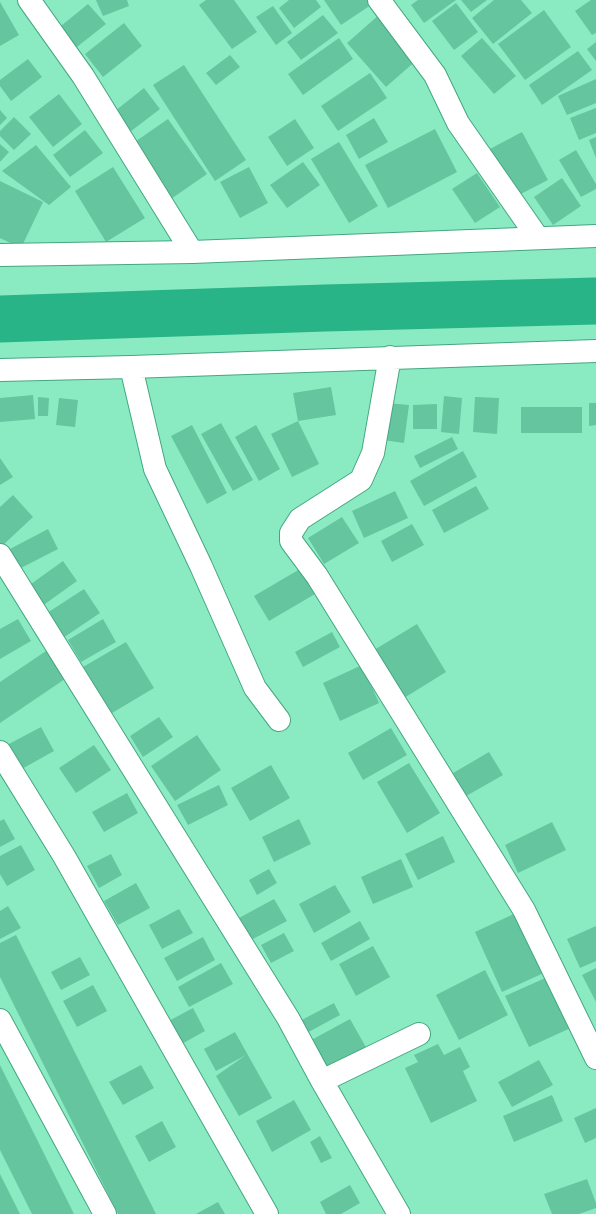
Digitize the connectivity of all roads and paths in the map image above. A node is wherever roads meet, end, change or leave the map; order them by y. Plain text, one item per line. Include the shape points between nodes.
1 (29, 0) edge
2 (379, 0) edge
3 (596, 236) edge
4 (538, 238) junction
5 (192, 252) junction
6 (0, 255) edge
7 (596, 351) edge
8 (390, 357) junction
9 (131, 367) junction
10 (0, 370) edge
11 (0, 555) edge
12 (279, 720) dead end
13 (0, 752) edge
14 (0, 1020) edge
15 (419, 1034) dead end
16 (596, 1058) edge
17 (322, 1081) junction
18 (105, 1214) edge
19 (267, 1214) edge
20 (399, 1214) edge

1 - 5 street via 83,76
2 - 4 street via 435,75 458,123
3 - 4 street
4 - 5 street
5 - 6 street
7 - 8 street
8 - 9 street
8 - 16 street via 372,453 361,480 300,519 291,533 291,541 317,576 524,910
9 - 10 street
9 - 12 street via 155,469 256,688
11 - 17 street via 288,1018
13 - 19 street via 64,856
14 - 18 street
15 - 17 street
17 - 20 street

